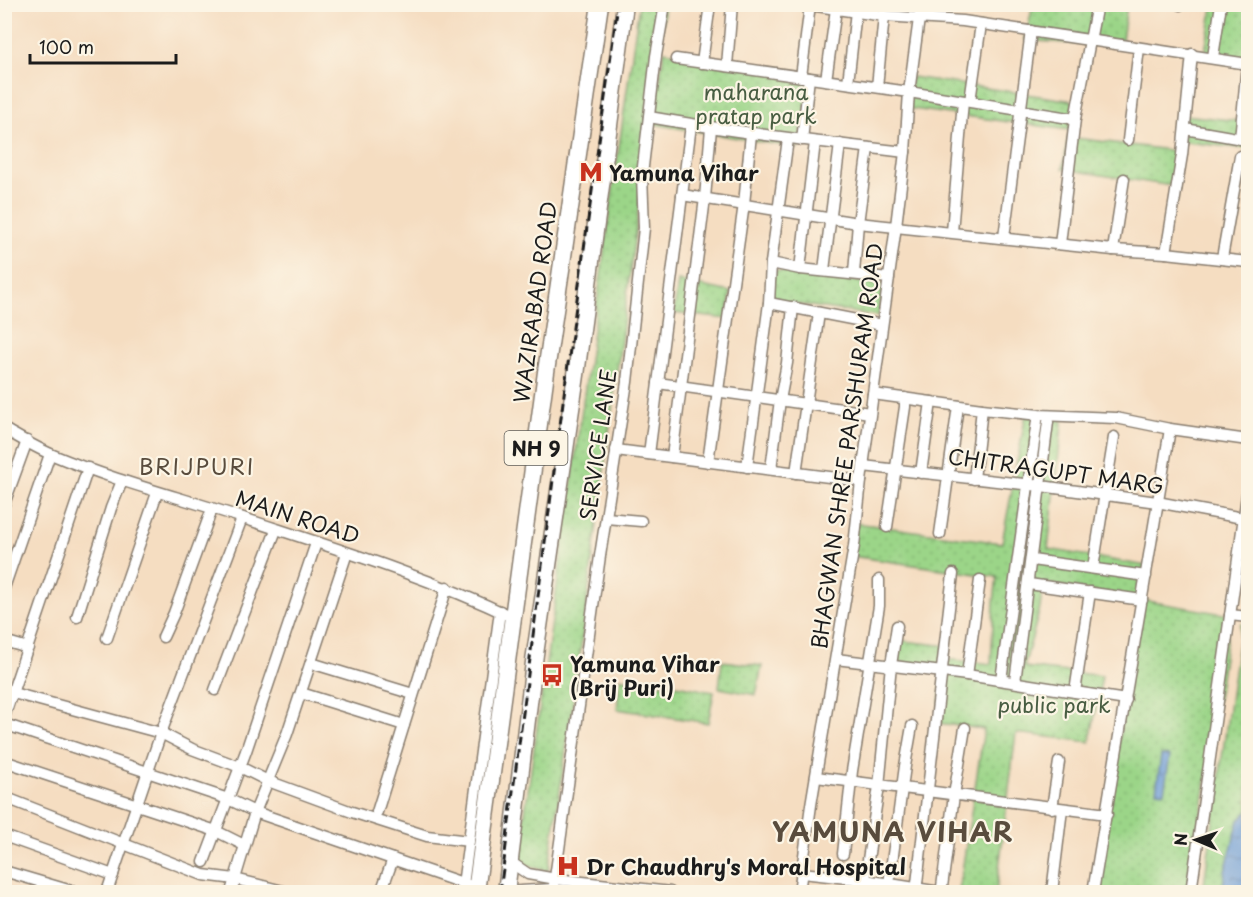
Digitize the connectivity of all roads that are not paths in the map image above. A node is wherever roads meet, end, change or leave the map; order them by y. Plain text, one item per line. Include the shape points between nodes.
1 (600, 4) edge
2 (625, 4) edge
3 (665, 4) edge
4 (710, 4) edge
5 (732, 4) edge
6 (921, 4) edge
7 (1097, 4) edge
8 (1221, 4) edge
9 (806, 5) edge
10 (836, 9) junction
11 (856, 11) junction
12 (884, 16) junction
13 (919, 18) junction
14 (981, 24) junction
15 (1031, 31) junction
16 (1090, 41) junction
17 (1138, 48) junction
18 (1192, 54) junction
19 (1213, 57) junction
20 (676, 59) dead end
21 (702, 63) junction
22 (1248, 64) edge
23 (727, 66) junction
24 (805, 77) junction
25 (826, 80) junction
26 (848, 83) junction
27 (878, 87) junction
28 (909, 92) junction
29 (967, 101) junction
30 (1021, 109) junction
31 (649, 117) junction
32 (1075, 119) junction
33 (691, 125) junction
34 (711, 128) junction
35 (1185, 129) junction
36 (751, 134) junction
37 (788, 139) junction
38 (1244, 139) edge
39 (802, 140) junction
40 (1128, 140) dead end
41 (815, 142) junction
42 (840, 144) junction
43 (868, 148) junction
44 (905, 152) junction
45 (1240, 156) dead end
46 (1124, 179) dead end
47 (682, 195) junction
48 (705, 198) junction
49 (744, 204) junction
50 (778, 209) junction
51 (806, 214) junction
52 (832, 218) junction
53 (858, 223) junction
54 (896, 226) junction
55 (952, 232) junction
56 (1004, 237) junction
57 (1060, 244) junction
58 (1113, 250) junction
59 (1166, 253) junction
60 (1222, 258) junction
61 (1248, 262) edge
62 (771, 263) junction
63 (800, 269) junction
64 (824, 270) junction
65 (854, 273) junction
66 (889, 278) junction
67 (769, 303) junction
68 (793, 308) junction
69 (819, 312) junction
70 (882, 325) junction
71 (658, 383) junction
72 (682, 385) junction
73 (719, 391) junction
74 (873, 394) junction
75 (755, 396) junction
76 (905, 398) junction
77 (780, 400) junction
78 (931, 402) junction
79 (807, 404) junction
80 (958, 406) junction
81 (982, 409) junction
82 (870, 412) junction
83 (4, 429) edge
84 (1170, 429) junction
85 (1114, 437) dead end
86 (1248, 440) edge
87 (27, 441) junction
88 (616, 450) junction
89 (50, 454) junction
90 (649, 454) junction
91 (672, 457) junction
92 (708, 462) junction
93 (863, 466) junction
94 (747, 467) junction
95 (88, 468) junction
96 (771, 470) junction
97 (896, 470) junction
98 (796, 473) junction
99 (921, 473) junction
100 (948, 474) junction
101 (974, 478) junction
102 (122, 481) junction
103 (861, 481) junction
104 (1028, 484) junction
105 (1041, 486) junction
106 (1248, 488) edge
107 (158, 493) junction
108 (1105, 495) junction
109 (1157, 502) junction
110 (4, 504) edge
111 (212, 509) junction
112 (242, 518) junction
113 (606, 518) junction
114 (1246, 518) edge
115 (641, 521) dead end
116 (887, 527) dead end
117 (276, 530) junction
118 (940, 534) dead end
119 (316, 543) junction
120 (347, 553) junction
121 (1032, 560) junction
122 (1093, 568) junction
123 (953, 574) dead end
124 (1146, 576) junction
125 (879, 580) dead end
126 (980, 580) dead end
127 (1029, 584) junction
128 (447, 587) junction
129 (4, 588) edge
130 (1090, 592) junction
131 (1142, 600) junction
132 (506, 614) junction
133 (1230, 615) junction
134 (77, 616) dead end
135 (1248, 617) edge
136 (897, 626) dead end
137 (164, 637) dead end
138 (107, 638) dead end
139 (4, 641) edge
140 (28, 648) junction
141 (836, 659) junction
142 (869, 662) junction
143 (311, 663) junction
144 (891, 664) junction
145 (942, 672) junction
146 (967, 675) junction
147 (1001, 680) junction
148 (1015, 682) junction
149 (215, 690) dead end
150 (1075, 692) junction
151 (13, 693) junction
152 (301, 693) junction
153 (413, 694) junction
154 (1125, 700) junction
155 (4, 717) edge
156 (4, 724) edge
157 (404, 725) junction
158 (912, 726) dead end
159 (965, 728) dead end
160 (161, 733) junction
161 (4, 761) edge
162 (1059, 762) dead end
163 (240, 767) junction
164 (149, 772) junction
165 (816, 777) junction
166 (268, 781) junction
167 (852, 782) junction
168 (879, 786) junction
169 (903, 788) junction
170 (928, 791) junction
171 (954, 795) junction
172 (4, 797) edge
173 (228, 799) junction
174 (137, 805) junction
175 (1057, 808) junction
176 (255, 812) junction
177 (377, 812) dead end
178 (1107, 814) junction
179 (216, 831) junction
180 (4, 836) edge
181 (469, 841) junction
182 (124, 843) junction
183 (244, 845) junction
184 (843, 854) dead end
185 (393, 859) junction
186 (509, 861) junction
187 (204, 862) dead end
188 (4, 871) edge
189 (802, 873) junction
190 (113, 875) junction
191 (235, 879) junction
192 (865, 880) junction
193 (890, 884) junction
194 (554, 887) edge
195 (469, 889) edge
196 (941, 890) edge
197 (916, 891) edge
198 (75, 892) edge
199 (107, 892) edge
200 (231, 892) edge
201 (287, 892) edge
202 (381, 892) edge
203 (506, 892) edge
204 (575, 892) edge
205 (670, 892) edge
206 (799, 892) edge
207 (1052, 892) edge
208 (1093, 892) edge
209 (1191, 892) edge

1 - 132 highway, WAZIRABAD ROAD / NH 9
2 - 186 highway, NH 9
3 - 31 street, SERVICE LANE
4 - 21 street
5 - 23 street
6 - 13 street, BHAGWAN SHREE PARSHURAM ROAD
7 - 16 street
8 - 19 street
9 - 10 street
9 - 24 street
10 - 11 street
10 - 25 street
11 - 12 street
11 - 26 street
12 - 13 street
12 - 27 street
13 - 14 street
13 - 28 street, BHAGWAN SHREE PARSHURAM ROAD
14 - 15 street
14 - 29 street
15 - 16 street
15 - 30 street
16 - 17 street
16 - 32 street
17 - 18 street
17 - 40 street
18 - 19 street
18 - 35 street
19 - 22 street
20 - 21 street
21 - 23 street
22 - 38 street
23 - 24 street
24 - 25 street
24 - 39 street
25 - 26 street
26 - 27 street
27 - 28 street
28 - 29 street
28 - 44 street, BHAGWAN SHREE PARSHURAM ROAD
29 - 30 street
29 - 55 street
30 - 32 street
30 - 56 street
31 - 33 street
31 - 88 street, SERVICE LANE via 642,175 644,228
32 - 57 street
33 - 34 street
33 - 47 street
34 - 36 street
34 - 48 street
35 - 38 street
35 - 59 street
36 - 37 street
36 - 49 street
37 - 39 street
37 - 50 street
39 - 41 street
41 - 42 street
41 - 51 street
42 - 43 street
42 - 52 street
43 - 44 street
43 - 53 street
44 - 54 street, BHAGWAN SHREE PARSHURAM ROAD
45 - 60 street
46 - 58 street
47 - 48 street
47 - 71 street
48 - 49 street
48 - 72 street
49 - 50 street
49 - 73 street
50 - 51 street
50 - 62 street
51 - 52 street
51 - 63 street
52 - 53 street
52 - 64 street
53 - 54 street
53 - 65 street
54 - 55 street
54 - 66 street, BHAGWAN SHREE PARSHURAM ROAD
55 - 56 street
56 - 57 street
57 - 58 street
58 - 59 street
59 - 60 street
60 - 61 street
62 - 63 street
62 - 67 street
63 - 64 street
64 - 65 street
65 - 66 street
66 - 70 street, BHAGWAN SHREE PARSHURAM ROAD
67 - 68 street
67 - 75 street
68 - 69 street
68 - 77 street
69 - 70 street
69 - 79 street
70 - 74 street, BHAGWAN SHREE PARSHURAM ROAD
71 - 72 street
71 - 90 street
72 - 73 street
72 - 91 street
73 - 75 street
73 - 92 street
74 - 76 street
74 - 82 street, BHAGWAN SHREE PARSHURAM ROAD
75 - 77 street
75 - 94 street
76 - 78 street
76 - 97 street
77 - 79 street
77 - 96 street
78 - 80 street
78 - 99 street
79 - 82 street
79 - 98 street
80 - 81 street
80 - 100 street
81 - 84 street via 1116,418
81 - 101 street
82 - 93 street, BHAGWAN SHREE PARSHURAM ROAD
83 - 87 street, MAIN ROAD
84 - 86 street
84 - 109 street
85 - 108 street
87 - 89 street, MAIN ROAD
87 - 110 street
88 - 90 street
88 - 113 street, SERVICE LANE
89 - 95 street, MAIN ROAD
89 - 129 street
90 - 91 street
91 - 92 street
92 - 94 street
93 - 97 street, CHITRAGUPT MARG
93 - 103 street, BHAGWAN SHREE PARSHURAM ROAD
94 - 96 street
95 - 102 street, MAIN ROAD
95 - 140 street
96 - 98 street
97 - 99 street, CHITRAGUPT MARG
97 - 116 street
98 - 103 street
99 - 100 street, CHITRAGUPT MARG
100 - 101 street, CHITRAGUPT MARG
100 - 118 street
101 - 104 street, CHITRAGUPT MARG
102 - 107 street, MAIN ROAD
102 - 134 street
103 - 141 street, BHAGWAN SHREE PARSHURAM ROAD
104 - 105 street, CHITRAGUPT MARG
104 - 105 street via 1042,421
104 - 147 street
105 - 108 street, CHITRAGUPT MARG
105 - 121 street
106 - 114 street
107 - 111 street, MAIN ROAD
107 - 138 street
108 - 109 street, CHITRAGUPT MARG
108 - 122 street
109 - 114 street, CHITRAGUPT MARG
109 - 124 street
111 - 112 street, MAIN ROAD
111 - 137 street
112 - 117 street, MAIN ROAD
112 - 160 street
113 - 115 street
113 - 194 street, SERVICE LANE
114 - 133 street
117 - 119 street, MAIN ROAD
117 - 149 street
119 - 120 street, MAIN ROAD
119 - 163 street
120 - 128 street, MAIN ROAD
120 - 143 street
121 - 122 street
121 - 127 street
122 - 124 street
123 - 145 street
124 - 131 street
125 - 142 street via 879,606
126 - 146 street
127 - 130 street
127 - 148 street
128 - 132 street, MAIN ROAD
128 - 153 street
130 - 131 street
130 - 150 street
131 - 154 street
132 - 181 street
132 - 195 highway, WAZIRABAD ROAD / NH 9
133 - 135 street
133 - 209 street
136 - 144 street
139 - 140 street
140 - 151 street
141 - 142 street
141 - 165 street, BHAGWAN SHREE PARSHURAM ROAD
142 - 144 street
142 - 167 street
143 - 152 street
143 - 153 street
144 - 145 street
144 - 168 street
145 - 146 street
145 - 170 street
146 - 147 street
147 - 148 street
148 - 150 street
150 - 154 street
151 - 155 street
151 - 160 street
152 - 157 street
152 - 166 street
153 - 157 street
154 - 178 street
156 - 164 street
157 - 177 street
158 - 169 street
159 - 171 street
160 - 163 street
160 - 164 street
161 - 174 street
162 - 175 street
163 - 166 street
163 - 173 street
164 - 173 street
164 - 174 street
165 - 167 street
165 - 189 street, BHAGWAN SHREE PARSHURAM ROAD
166 - 176 street
166 - 181 street via 427,836
167 - 168 street
167 - 184 street
168 - 169 street
168 - 192 street
169 - 170 street
169 - 193 street
170 - 171 street
170 - 197 street
171 - 175 street
171 - 196 street
172 - 182 street
173 - 176 street
173 - 179 street
174 - 179 street
174 - 182 street
175 - 178 street
175 - 207 street
176 - 183 street
176 - 185 street
178 - 208 street
179 - 183 street
179 - 187 street
180 - 190 street
181 - 195 street
182 - 190 street
182 - 191 street via 203,875
183 - 191 street
185 - 195 street
185 - 202 street
186 - 194 street
186 - 203 highway, NH 9
188 - 198 street
189 - 192 street
189 - 206 street, BHAGWAN SHREE PARSHURAM ROAD
190 - 199 street
191 - 200 street
191 - 201 street
192 - 193 street
193 - 197 street
194 - 203 street
194 - 204 street
194 - 205 street
196 - 197 street

